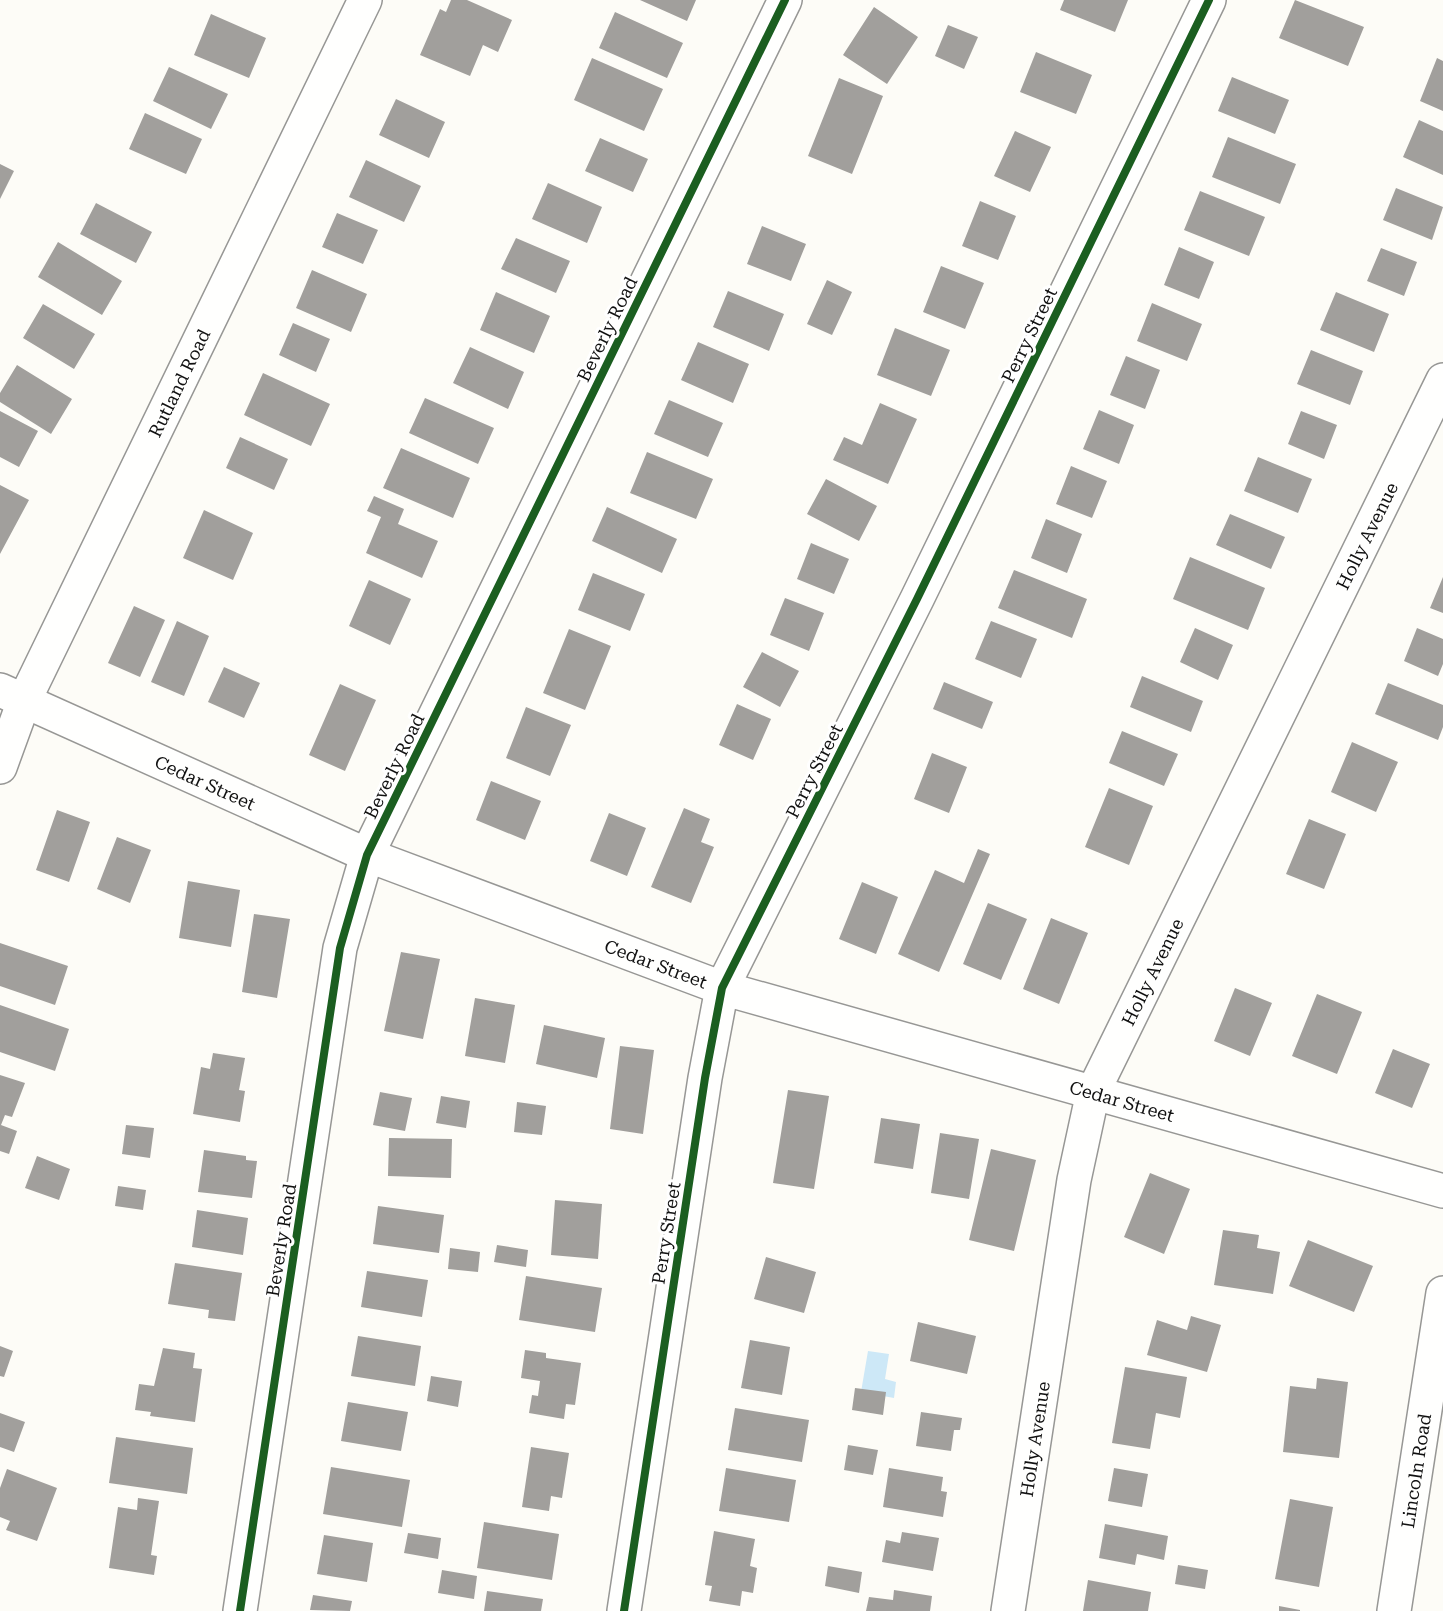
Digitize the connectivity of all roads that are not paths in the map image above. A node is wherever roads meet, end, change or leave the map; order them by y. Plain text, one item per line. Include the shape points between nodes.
1 (365, 0) edge
2 (785, 0) edge
3 (1209, 0) edge
4 (1443, 380) edge
5 (12, 696) edge
6 (0, 767) edge
7 (367, 855) junction
8 (722, 987) junction
9 (1093, 1092) junction
10 (1443, 1191) edge
11 (1443, 1293) edge
12 (240, 1611) edge
13 (624, 1611) edge
14 (1008, 1611) edge
15 (1394, 1611) edge

1 - 5 street, Rutland Road
2 - 7 street, Beverly Road
3 - 8 street, Perry Street via 917,599
4 - 9 street, Holly Avenue
5 - 6 street, Rutland Road
5 - 7 street, Cedar Street
7 - 8 street, Cedar Street
7 - 12 street, Beverly Road via 340,948
8 - 9 street, Cedar Street
8 - 13 street, Perry Street
9 - 10 street, Cedar Street
9 - 14 street, Holly Avenue via 1074,1180
11 - 15 street, Lincoln Road

